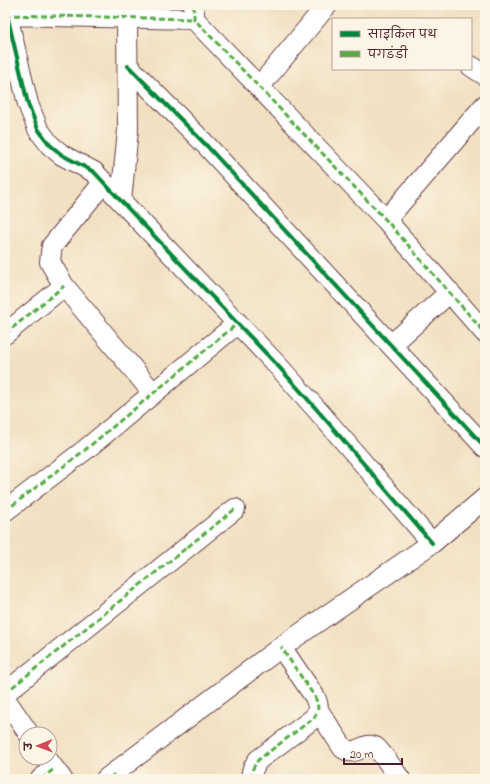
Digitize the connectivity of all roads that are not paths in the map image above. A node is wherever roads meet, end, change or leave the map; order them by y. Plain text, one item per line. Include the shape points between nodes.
1 (327, 5) edge
2 (60, 10) edge
3 (194, 12) edge
4 (6, 15) edge
5 (127, 17) junction
6 (128, 66) junction
7 (472, 67) edge
8 (485, 75) edge
9 (259, 88) junction
10 (485, 105) edge
11 (103, 183) junction
12 (121, 201) junction
13 (386, 220) junction
14 (64, 286) junction
15 (450, 292) junction
16 (238, 323) junction
17 (485, 333) edge
18 (5, 334) edge
19 (391, 345) junction
20 (153, 393) junction
21 (485, 447) edge
22 (485, 498) edge
23 (235, 509) dead end
24 (5, 511) edge
25 (432, 543) junction
26 (281, 647) junction
27 (5, 693) edge
28 (5, 699) edge
29 (318, 710) junction
30 (24, 726) edge
31 (111, 777) edge
32 (252, 779) edge
33 (400, 779) edge

1 - 9 street
2 - 4 street
2 - 5 street
3 - 5 street
3 - 9 street
4 - 11 street via 28,104 38,129 50,145 62,155 94,172
5 - 6 street
6 - 12 street via 128,130
6 - 19 street via 207,146
7 - 8 street
9 - 13 street
10 - 13 street
11 - 12 street
11 - 14 street via 52,246 50,262
12 - 16 street
13 - 15 street
14 - 18 street
14 - 20 street
15 - 17 street
15 - 19 street
16 - 20 street
16 - 25 street
19 - 21 street
20 - 24 street via 85,450
22 - 25 street
23 - 27 street
25 - 26 street
26 - 29 street via 316,697
26 - 31 street
28 - 30 street
29 - 32 street via 314,718 258,760 251,775
29 - 33 street via 343,748 354,751 366,746 374,747

